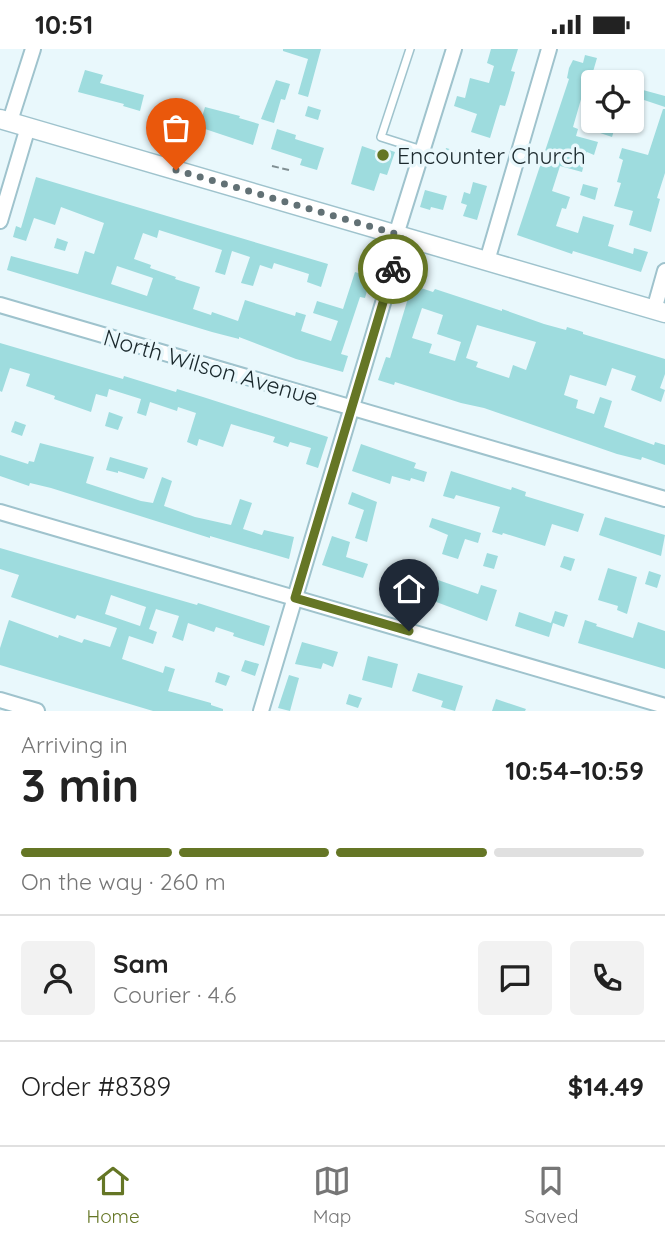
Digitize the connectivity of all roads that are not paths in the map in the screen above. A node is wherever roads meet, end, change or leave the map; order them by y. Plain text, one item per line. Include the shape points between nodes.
1 (33, 49) edge
2 (410, 49) edge
3 (454, 49) edge
4 (549, 49) edge
5 (5, 120) edge
6 (28, 127) junction
7 (423, 151) junction
8 (0, 221) edge
9 (400, 235) junction
10 (487, 261) junction
11 (665, 271) edge
12 (0, 305) edge
13 (659, 311) edge
14 (351, 408) junction
15 (665, 499) edge
16 (0, 512) edge
17 (295, 598) junction
18 (0, 700) edge
19 (665, 706) edge
20 (37, 711) edge
21 (261, 711) edge

1 - 5 street
2 - 7 lane via 381,137
3 - 7 street
4 - 10 street
5 - 6 street
6 - 8 street
6 - 9 street
7 - 9 street
9 - 10 street
9 - 14 street
10 - 13 street
11 - 13 street
12 - 14 street, North Wilson Avenue
14 - 15 street, North Wilson Avenue
14 - 17 street
16 - 17 street
17 - 19 street
17 - 21 street
18 - 20 street

